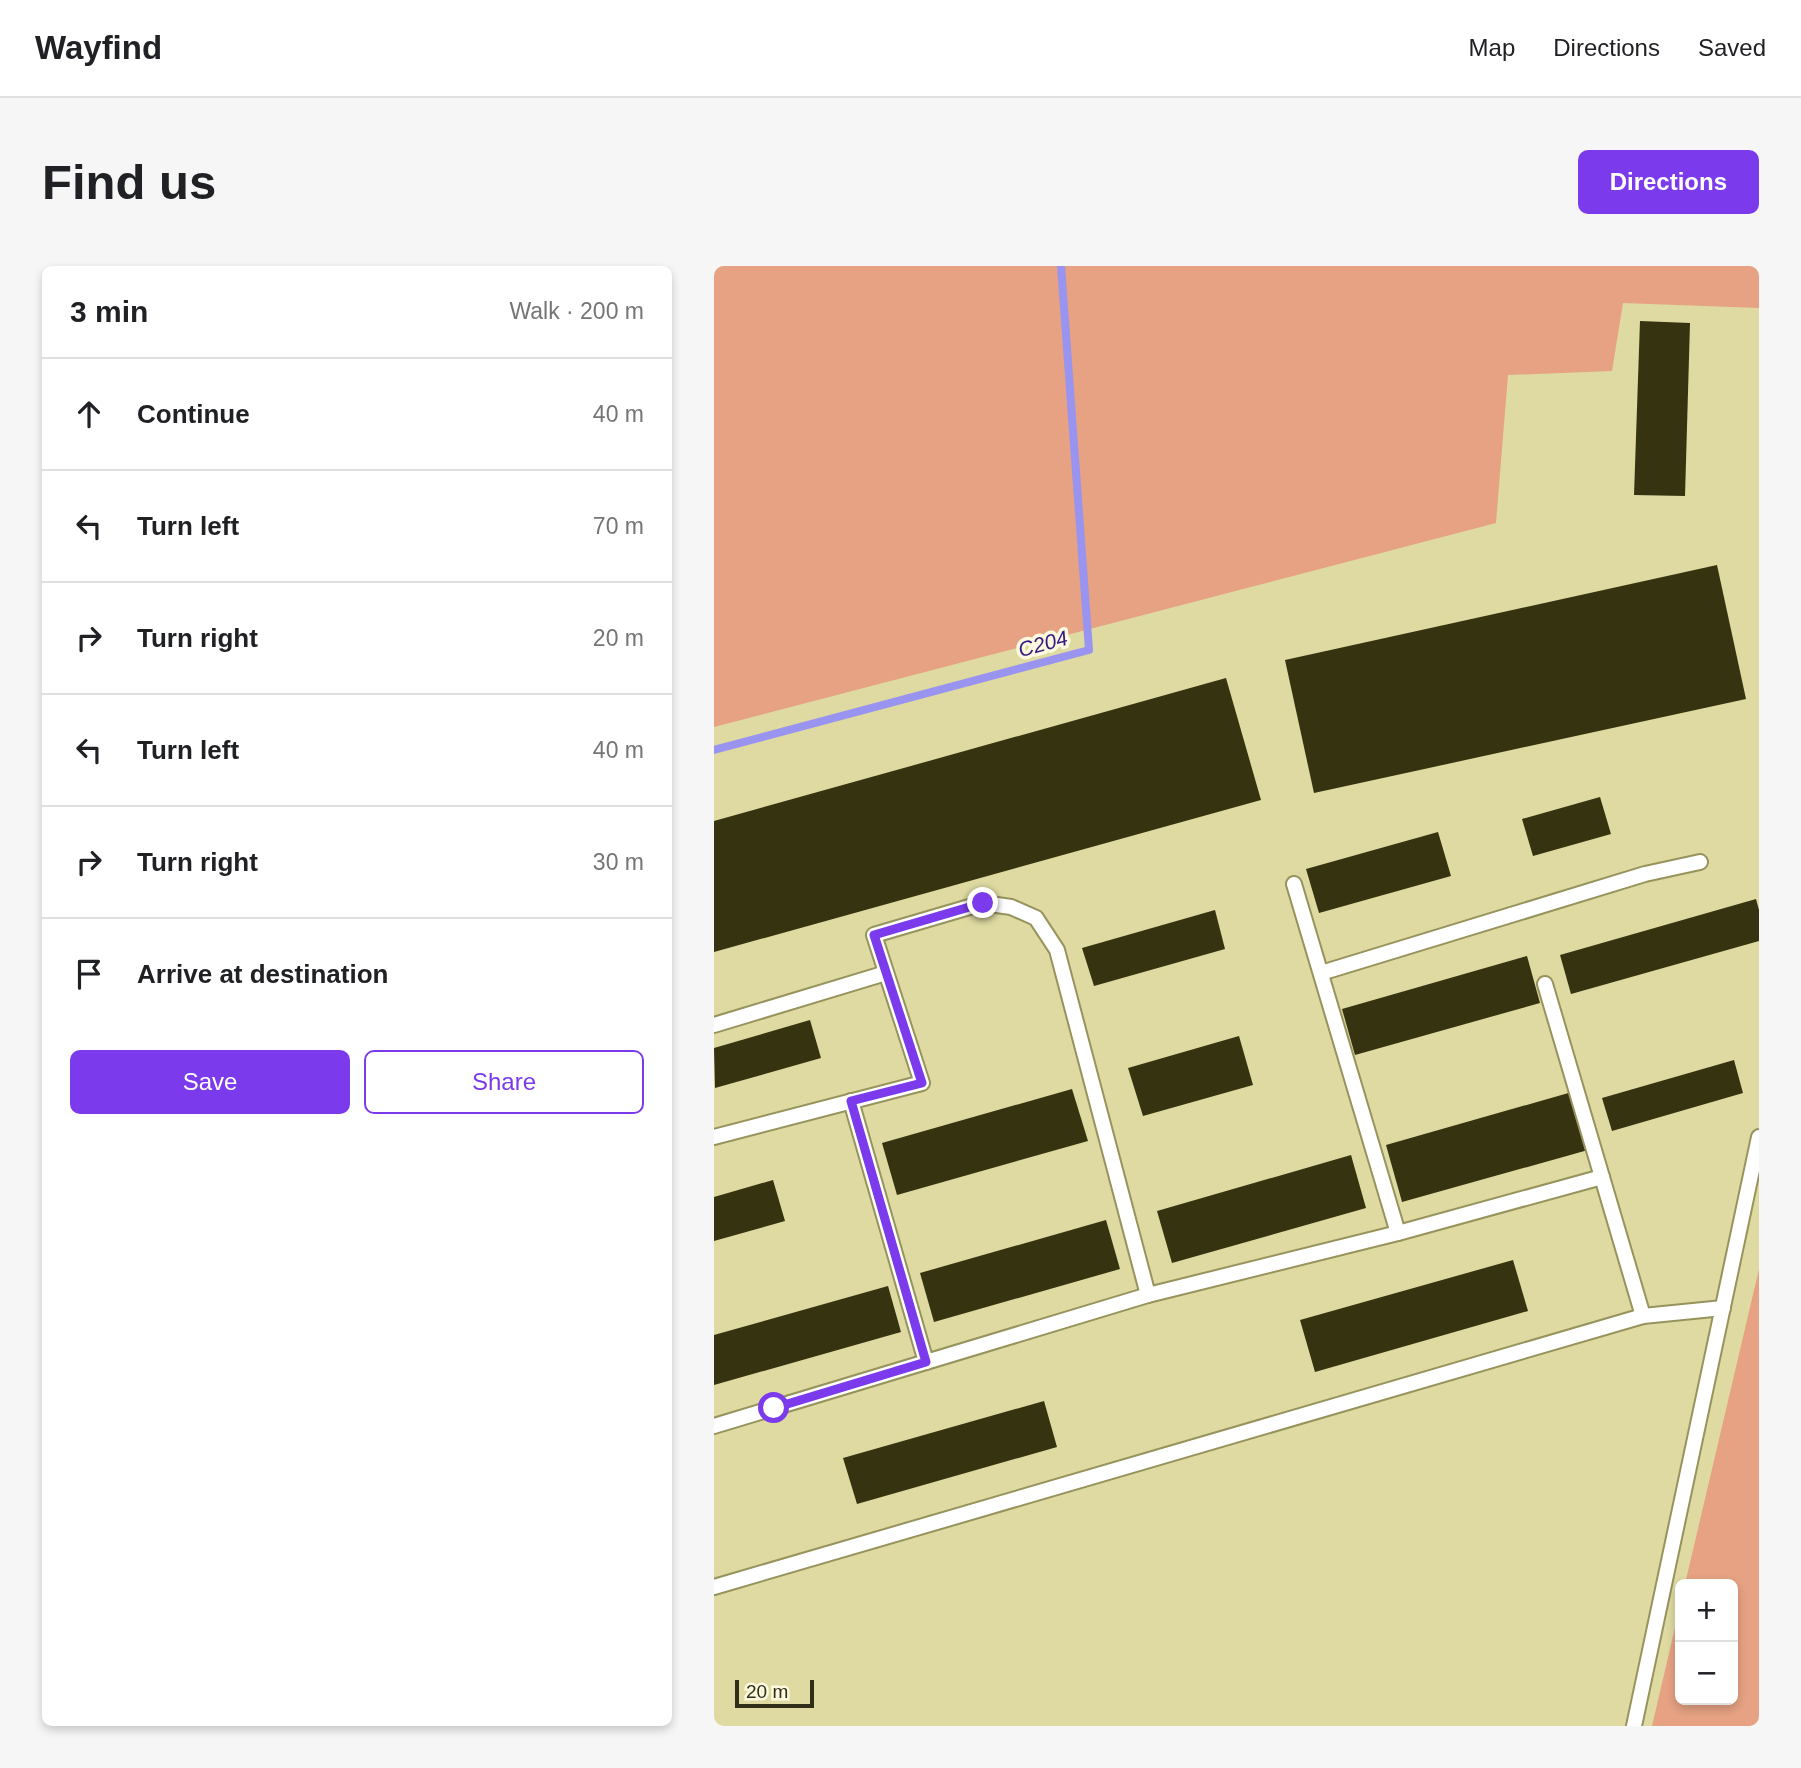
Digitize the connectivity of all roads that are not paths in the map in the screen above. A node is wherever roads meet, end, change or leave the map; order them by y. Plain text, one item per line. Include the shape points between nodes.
1 (1700, 862) dead end
2 (1294, 884) dead end
3 (886, 973) junction
4 (1321, 973) junction
5 (1545, 984) dead end
6 (714, 1026) edge
7 (851, 1101) junction
8 (714, 1137) edge
9 (1759, 1137) edge
10 (1602, 1177) junction
11 (1398, 1233) junction
12 (1148, 1295) junction
13 (1723, 1308) junction
14 (1643, 1316) junction
15 (926, 1362) junction
16 (714, 1426) edge
17 (714, 1587) edge
18 (1634, 1726) edge

1 - 4 lane via 1645,874
2 - 4 lane
3 - 6 lane
3 - 7 lane via 922,1083
3 - 12 lane via 874,935 983,903 1011,907 1036,918 1057,950
4 - 11 lane
5 - 10 lane
7 - 8 lane
7 - 15 lane
9 - 13 lane
10 - 11 lane
10 - 14 lane
11 - 12 lane
12 - 15 lane
13 - 14 lane
13 - 18 lane
14 - 17 lane
15 - 16 lane

